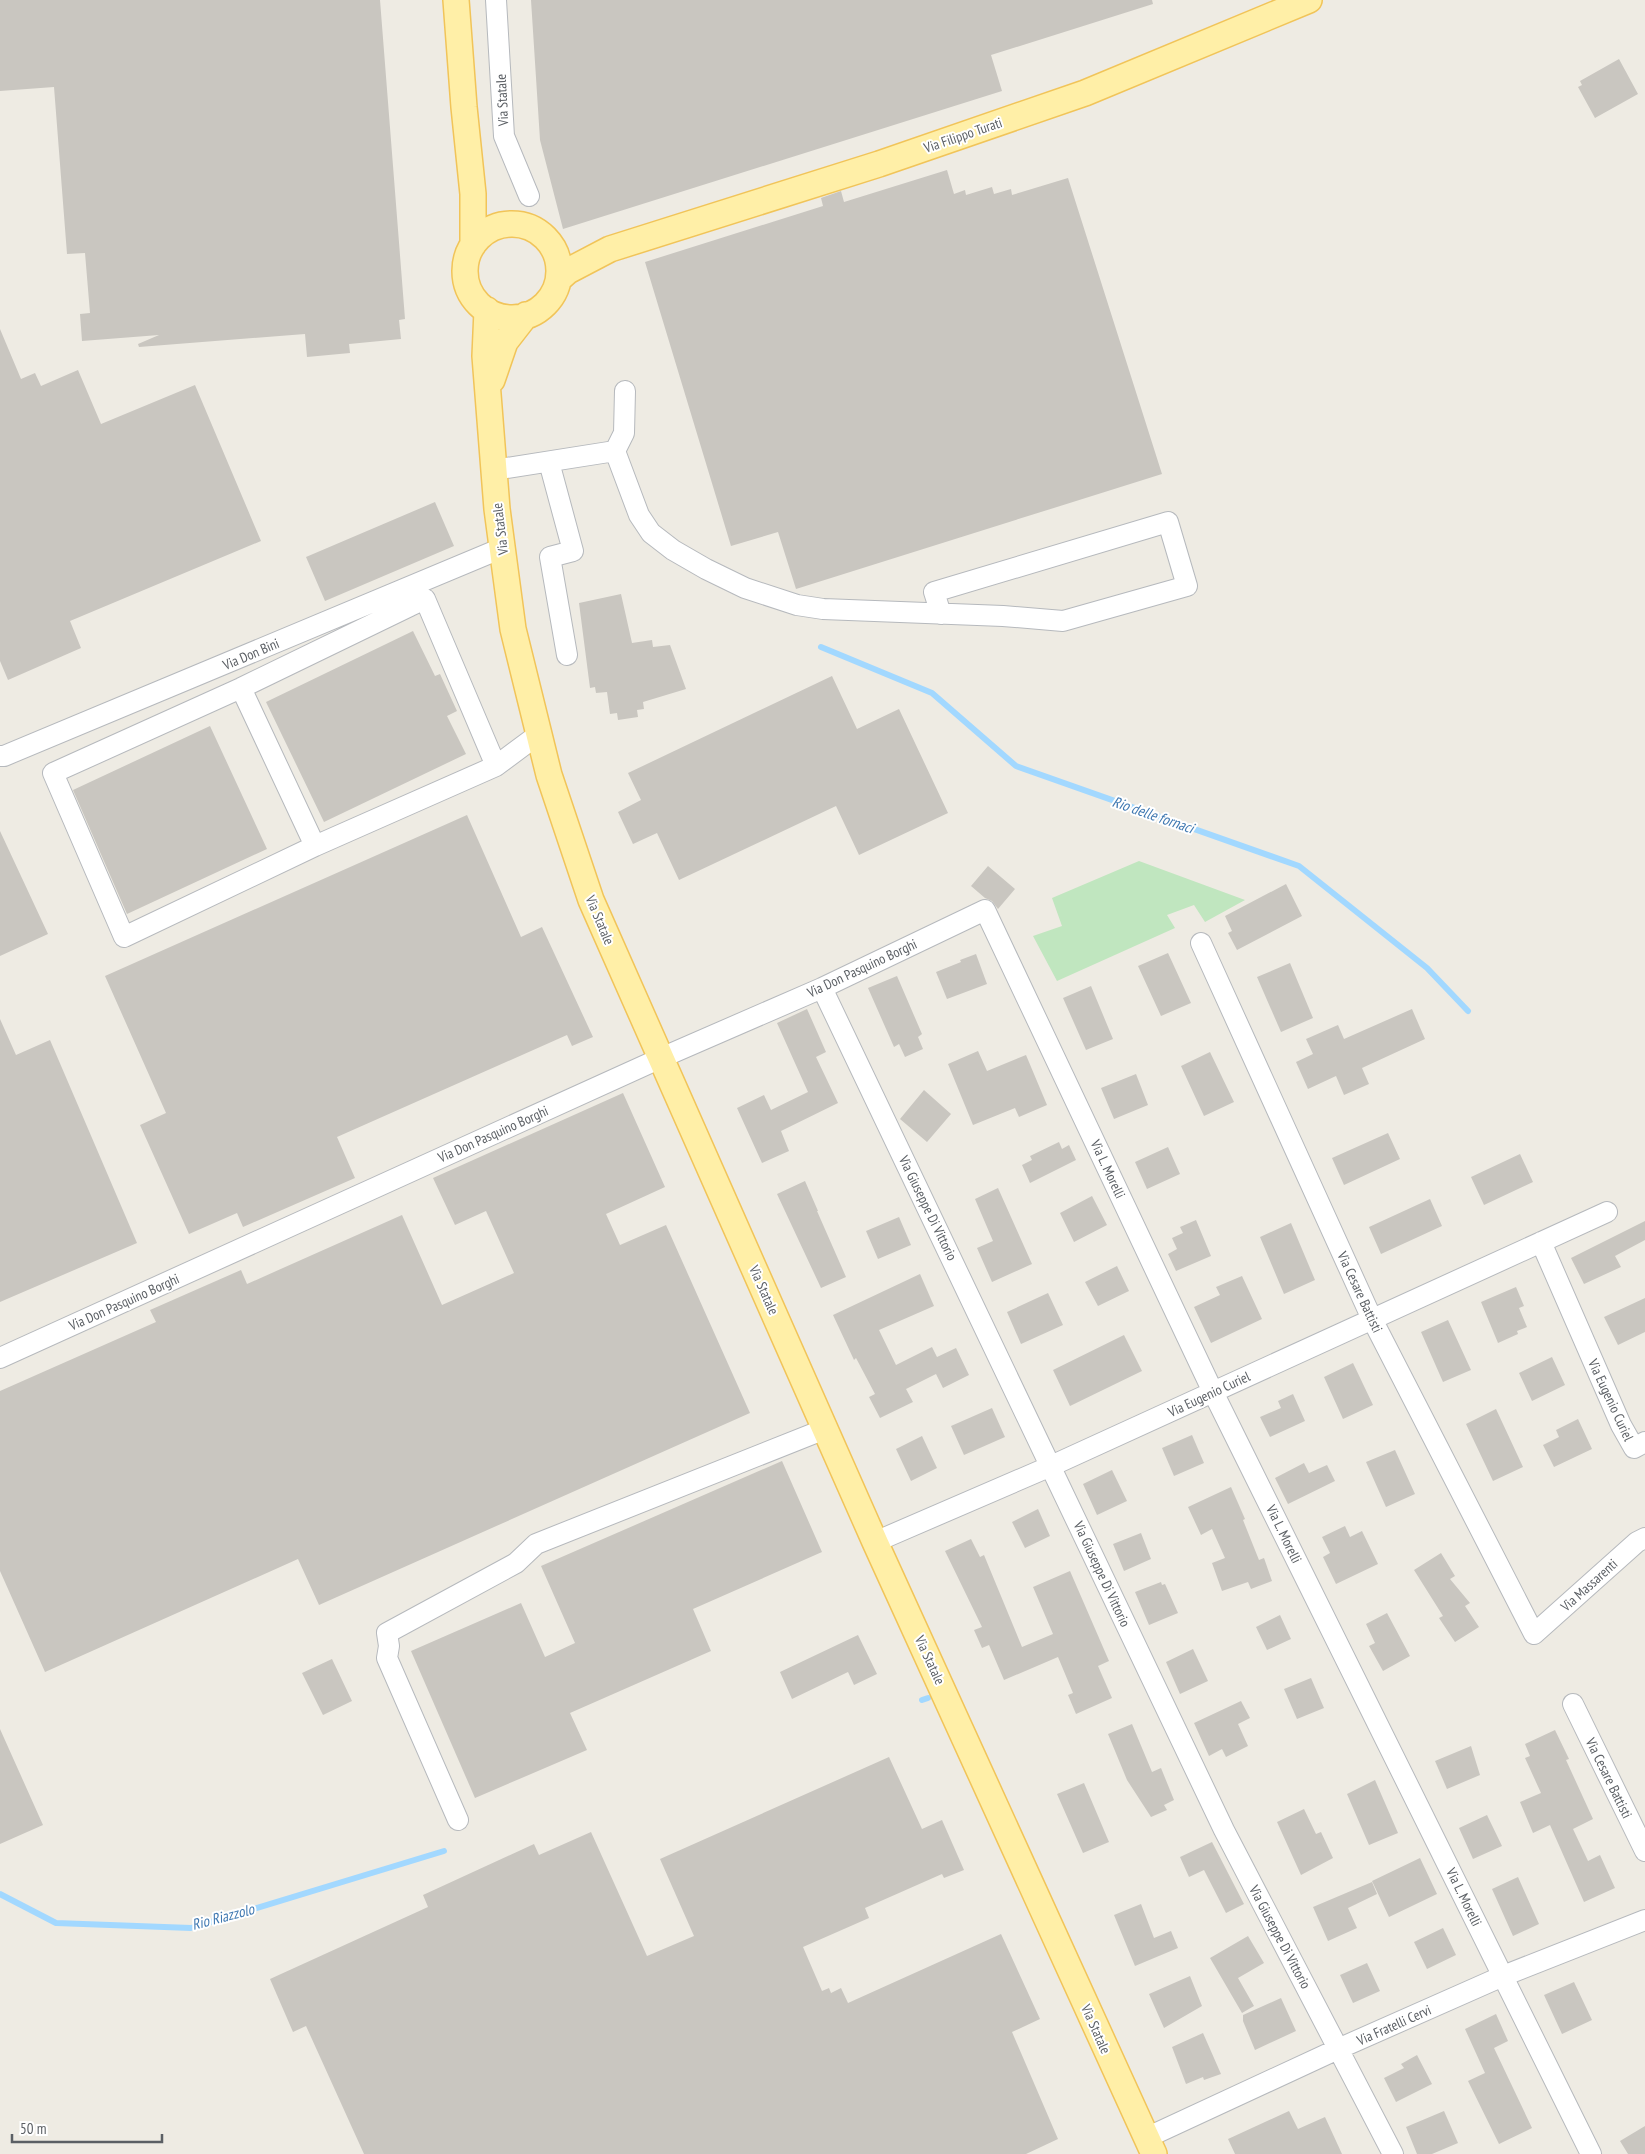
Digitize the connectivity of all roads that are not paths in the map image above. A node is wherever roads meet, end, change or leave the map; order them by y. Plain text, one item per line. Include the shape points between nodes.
1 (456, 0) edge
2 (496, 0) edge
3 (1309, 0) edge
4 (473, 194) junction
5 (529, 196) dead end
6 (507, 224) junction
7 (473, 245) junction
8 (552, 246) junction
9 (610, 249) junction
10 (559, 279) junction
11 (487, 310) junction
12 (526, 315) junction
13 (488, 392) junction
14 (625, 392) dead end
15 (615, 451) junction
16 (550, 462) junction
17 (494, 470) junction
18 (502, 548) junction
19 (407, 598) junction
20 (940, 614) junction
21 (568, 655) dead end
22 (240, 688) junction
23 (539, 734) junction
24 (0, 756) edge
25 (496, 766) junction
26 (315, 846) junction
27 (985, 910) joint
28 (1201, 943) dead end
29 (822, 988) junction
30 (661, 1058) junction
31 (1607, 1212) dead end
32 (1541, 1242) junction
33 (1372, 1319) junction
34 (0, 1358) edge
35 (1213, 1392) junction
36 (825, 1429) junction
37 (1639, 1445) edge
38 (1051, 1466) junction
39 (1645, 1538) edge
40 (876, 1542) junction
41 (1534, 1634) joint
42 (1573, 1704) dead end
43 (458, 1820) dead end
44 (1645, 1851) edge
45 (1645, 1920) edge
46 (1503, 1976) junction
47 (1338, 2049) junction
48 (1150, 2146) edge
49 (1392, 2154) edge
50 (1591, 2154) edge

1 - 4 main road
2 - 5 street, Via Statale via 504,136
3 - 9 main road, Via Filippo Turati via 1085,93 879,164
4 - 6 main road
4 - 7 main road
6 - 7 main road via 482,234
6 - 8 main road via 533,228
7 - 11 main road via 466,266 468,287
8 - 9 main road, Via Filippo Turati
8 - 10 main road via 558,262
9 - 10 main road, Via Filippo Turati
10 - 12 main road, Via Statale via 548,302
11 - 12 main road, Via Statale via 499,316
11 - 13 main road, Via Statale
12 - 13 main road, Via Statale via 505,342
13 - 17 main road, Via Statale
14 - 15 street via 624,433
15 - 16 street
15 - 20 street via 639,515 651,532 673,550 706,569 745,588 797,605
16 - 17 street
16 - 21 street via 573,550 550,557
17 - 18 main road, Via Statale
18 - 19 street, Via Don Bini
18 - 23 main road, Via Statale via 513,629
19 - 22 street
19 - 24 street, Via Don Bini
19 - 25 street via 425,599
20 - 20 street via 1063,621 1187,586 1168,522 934,592
22 - 26 street
22 - 26 street via 53,773 124,937
23 - 25 street
23 - 30 main road, Via Statale via 549,775 591,900
25 - 26 street
27 - 29 street, Via Don Pasquino Borghi
27 - 35 street, Via L. Morelli
28 - 33 street, Via Cesare Battisti
29 - 30 street, Via Don Pasquino Borghi
29 - 38 street, Via Giuseppe Di Vittorio
30 - 34 street, Via Don Pasquino Borghi
30 - 36 main road, Via Statale
31 - 32 street, Via Eugenio Curiel
32 - 33 street, Via Eugenio Curiel
32 - 37 street, Via Eugenio Curiel via 1621,1424
33 - 35 street, Via Eugenio Curiel
33 - 41 street, Via Cesare Battisti
35 - 38 street, Via Eugenio Curiel
35 - 46 street, Via L. Morelli
36 - 40 main road, Via Statale
36 - 43 street via 536,1544 516,1563 386,1632 387,1658
38 - 40 street, Via Eugenio Curiel
38 - 47 street, Via Giuseppe Di Vittorio via 1224,1830
39 - 41 street, Via Massarenti
40 - 48 main road, Via Statale
42 - 44 street, Via Cesare Battisti
45 - 46 street, Via Fratelli Cervi
46 - 47 street, Via Fratelli Cervi
46 - 50 street, Via L. Morelli
47 - 48 street, Via Fratelli Cervi
47 - 49 street, Via Giuseppe Di Vittorio

